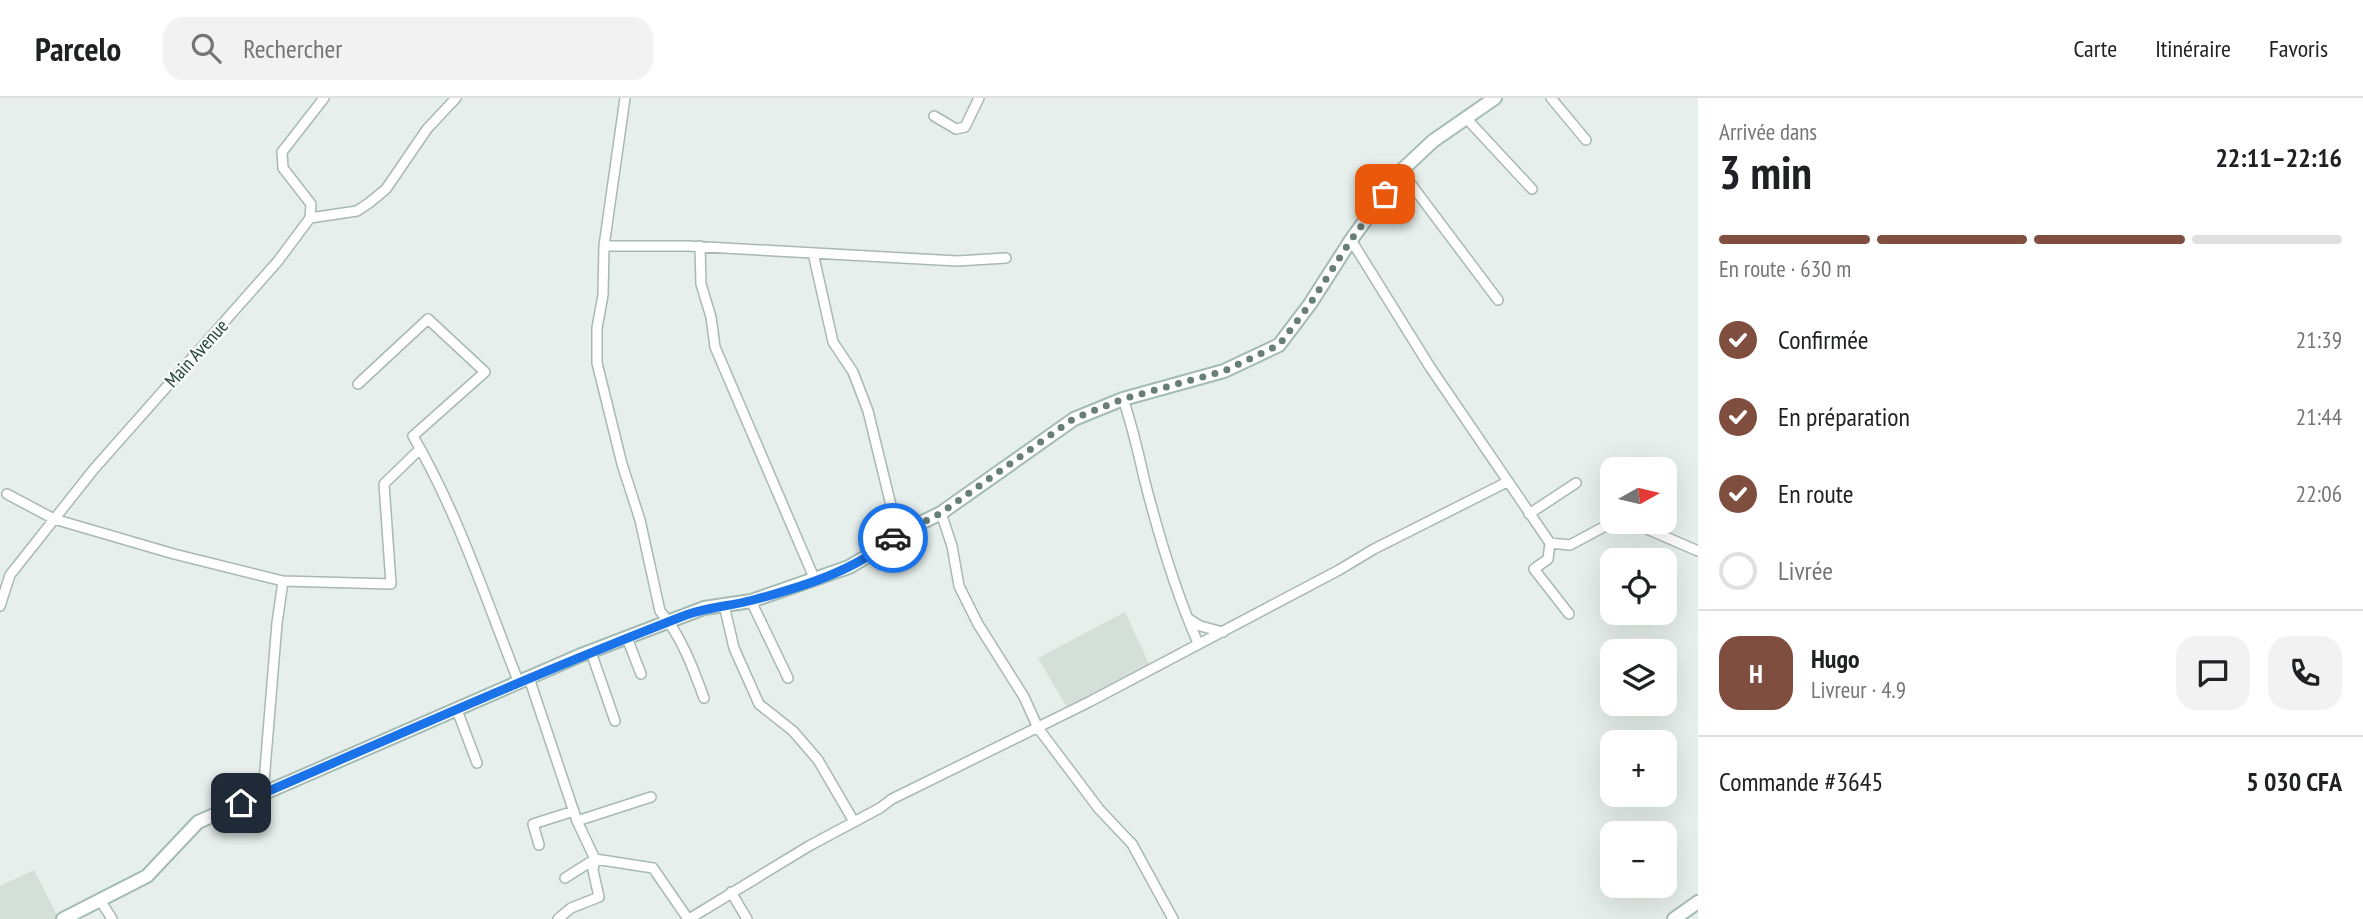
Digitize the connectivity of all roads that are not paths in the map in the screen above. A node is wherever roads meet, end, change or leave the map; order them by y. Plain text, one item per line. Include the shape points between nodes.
1 (324, 98) edge
2 (456, 98) edge
3 (625, 98) edge
4 (979, 98) edge
5 (1495, 98) edge
6 (1551, 98) edge
7 (934, 116) dead end
8 (1466, 118) junction
9 (1586, 140) dead end
10 (1401, 171) junction
11 (1532, 189) dead end
12 (310, 218) junction
13 (1351, 240) junction
14 (604, 246) junction
15 (700, 246) junction
16 (813, 253) junction
17 (1006, 258) dead end
18 (1498, 300) dead end
19 (358, 384) dead end
20 (1123, 399) junction
21 (420, 449) junction
22 (1507, 482) junction
23 (1576, 483) dead end
24 (7, 494) dead end
25 (941, 513) junction
26 (1529, 514) junction
27 (54, 519) junction
28 (1600, 529) edge
29 (898, 534) junction
30 (1659, 534) edge
31 (1549, 543) junction
32 (1698, 551) edge
33 (815, 580) junction
34 (283, 581) junction
35 (751, 601) junction
36 (724, 605) junction
37 (0, 606) edge
38 (1569, 614) dead end
39 (1187, 618) junction
40 (669, 622) junction
41 (1223, 632) junction
42 (627, 638) junction
43 (1198, 643) junction
44 (592, 652) junction
45 (641, 674) dead end
46 (788, 678) dead end
47 (524, 681) junction
48 (704, 698) dead end
49 (457, 710) junction
50 (615, 721) dead end
51 (1038, 728) junction
52 (477, 764) dead end
53 (263, 794) junction
54 (651, 797) dead end
55 (574, 811) junction
56 (853, 820) junction
57 (577, 821) junction
58 (539, 845) dead end
59 (595, 859) junction
60 (565, 878) dead end
61 (731, 892) junction
62 (100, 900) junction
63 (1698, 902) edge
64 (63, 919) edge
65 (112, 919) edge
66 (558, 919) edge
67 (689, 919) edge
68 (747, 919) edge
69 (1173, 919) edge
70 (1674, 919) edge

1 - 12 street via 282,152 283,168 311,204
2 - 12 street via 427,129 386,189 369,204 357,211
3 - 14 street
4 - 7 street via 965,127 956,129
5 - 8 street
6 - 9 street
8 - 10 street
8 - 11 street
10 - 13 street
10 - 18 street
12 - 27 street, Main Avenue
13 - 20 street via 1279,345 1224,371
13 - 22 street
14 - 15 street
14 - 40 street via 597,363 660,611
15 - 16 street
15 - 33 street via 701,284 715,347
16 - 17 street via 957,261
16 - 29 street via 833,342 853,372 867,411
19 - 21 street via 428,319 485,372 412,436
20 - 25 street via 1073,419
20 - 39 street
21 - 34 street via 384,484 391,584
21 - 47 street
22 - 26 street
22 - 41 street
23 - 26 street
24 - 27 street
25 - 29 street
25 - 51 street via 959,586
26 - 31 street
27 - 34 street
27 - 37 street, Main Avenue via 10,575
28 - 31 street via 1570,545
29 - 33 street via 849,567
30 - 32 street
31 - 38 street via 1548,559 1534,569
33 - 35 street
34 - 53 street
35 - 36 street
35 - 46 street
36 - 40 street
36 - 56 street via 734,648 759,704 793,731 818,760
39 - 41 street
39 - 43 street
40 - 42 street
40 - 48 street
41 - 43 street
42 - 44 street
42 - 45 street
43 - 51 street
44 - 47 street
44 - 50 street
47 - 49 street
47 - 55 street
49 - 52 street
49 - 53 street
51 - 56 street
51 - 69 street via 1132,844
53 - 62 street via 198,822 147,876
54 - 57 street
55 - 57 street
55 - 58 street via 533,824
56 - 61 street
57 - 59 street
59 - 60 street
59 - 66 street via 599,897 571,908
59 - 67 street via 653,868
61 - 67 street
61 - 68 street
62 - 64 street
62 - 65 street
63 - 70 street

